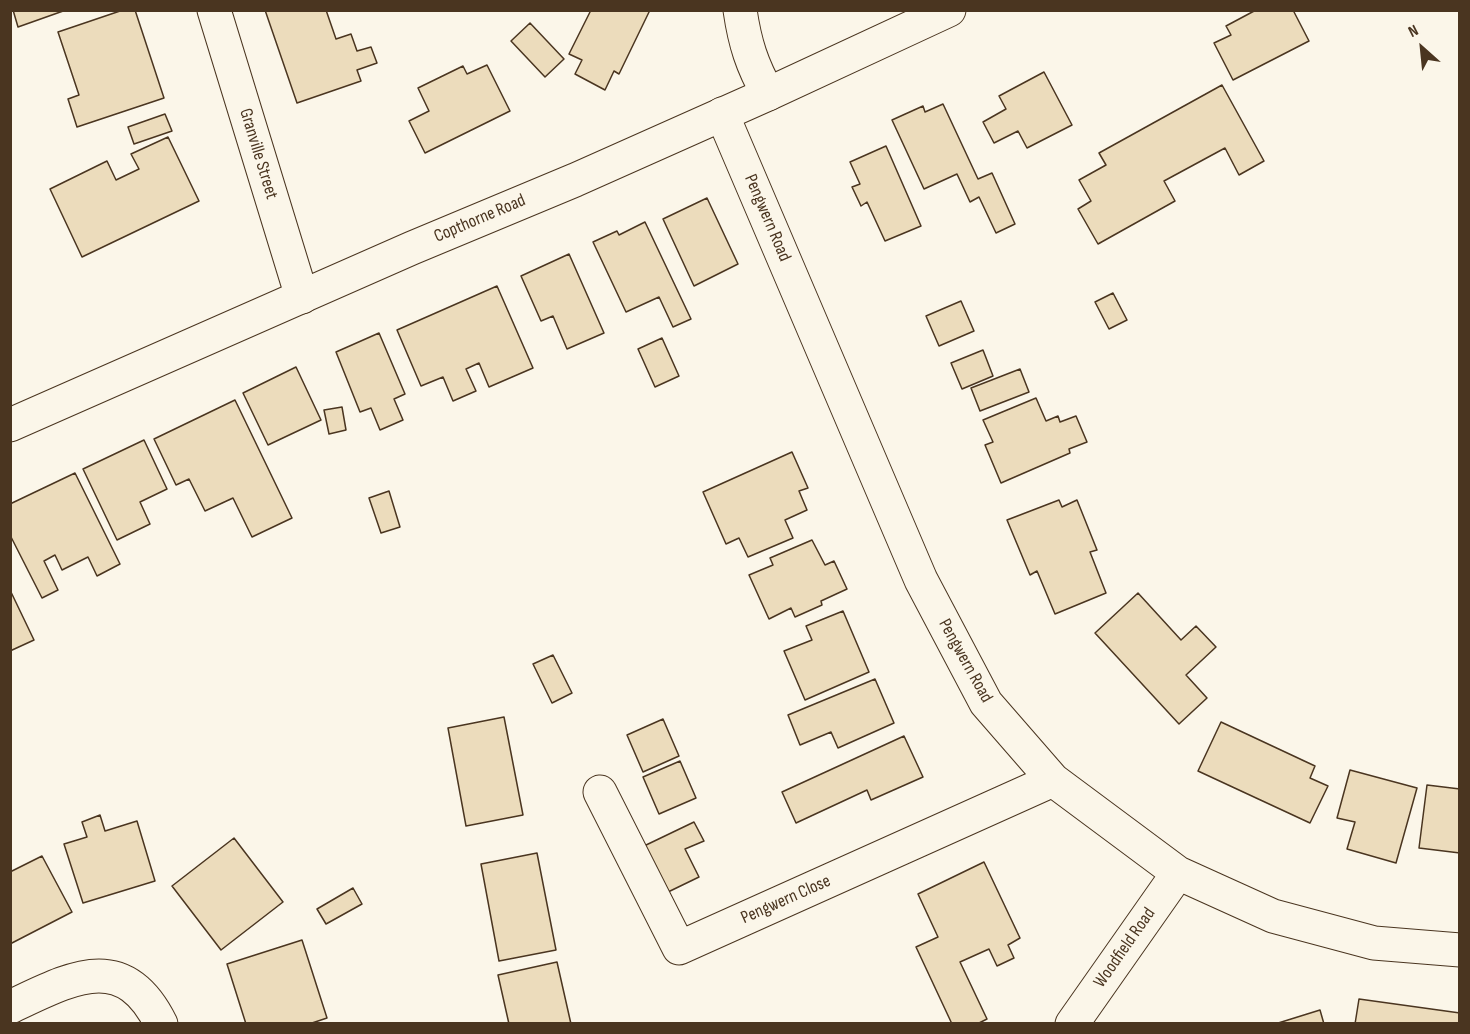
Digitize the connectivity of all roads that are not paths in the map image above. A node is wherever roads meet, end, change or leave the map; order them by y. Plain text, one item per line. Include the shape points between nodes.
1 (214, 10) edge
2 (740, 10) edge
3 (949, 10) edge
4 (768, 94) junction
5 (722, 114) junction
6 (302, 297) junction
7 (10, 426) edge
8 (1053, 780) junction
9 (600, 792) dead end
10 (1178, 873) junction
11 (1460, 950) edge
12 (10, 1007) edge
13 (161, 1023) edge
14 (1072, 1023) edge

1 - 6 street, Granville Street
2 - 4 street via 745,42
3 - 4 street, Copthorne Road
4 - 5 street, Copthorne Road
5 - 6 street, Copthorne Road
5 - 8 street, Pengwern Road via 921,580 986,703
6 - 7 street, Copthorne Road
8 - 9 street, Pengwern Close via 679,948
8 - 10 street, Pengwern Road
10 - 11 street, Pengwern Road via 1273,916 1374,943
10 - 14 street, Woodfield Road
12 - 13 street via 66,980 106,975 128,982 152,1005

